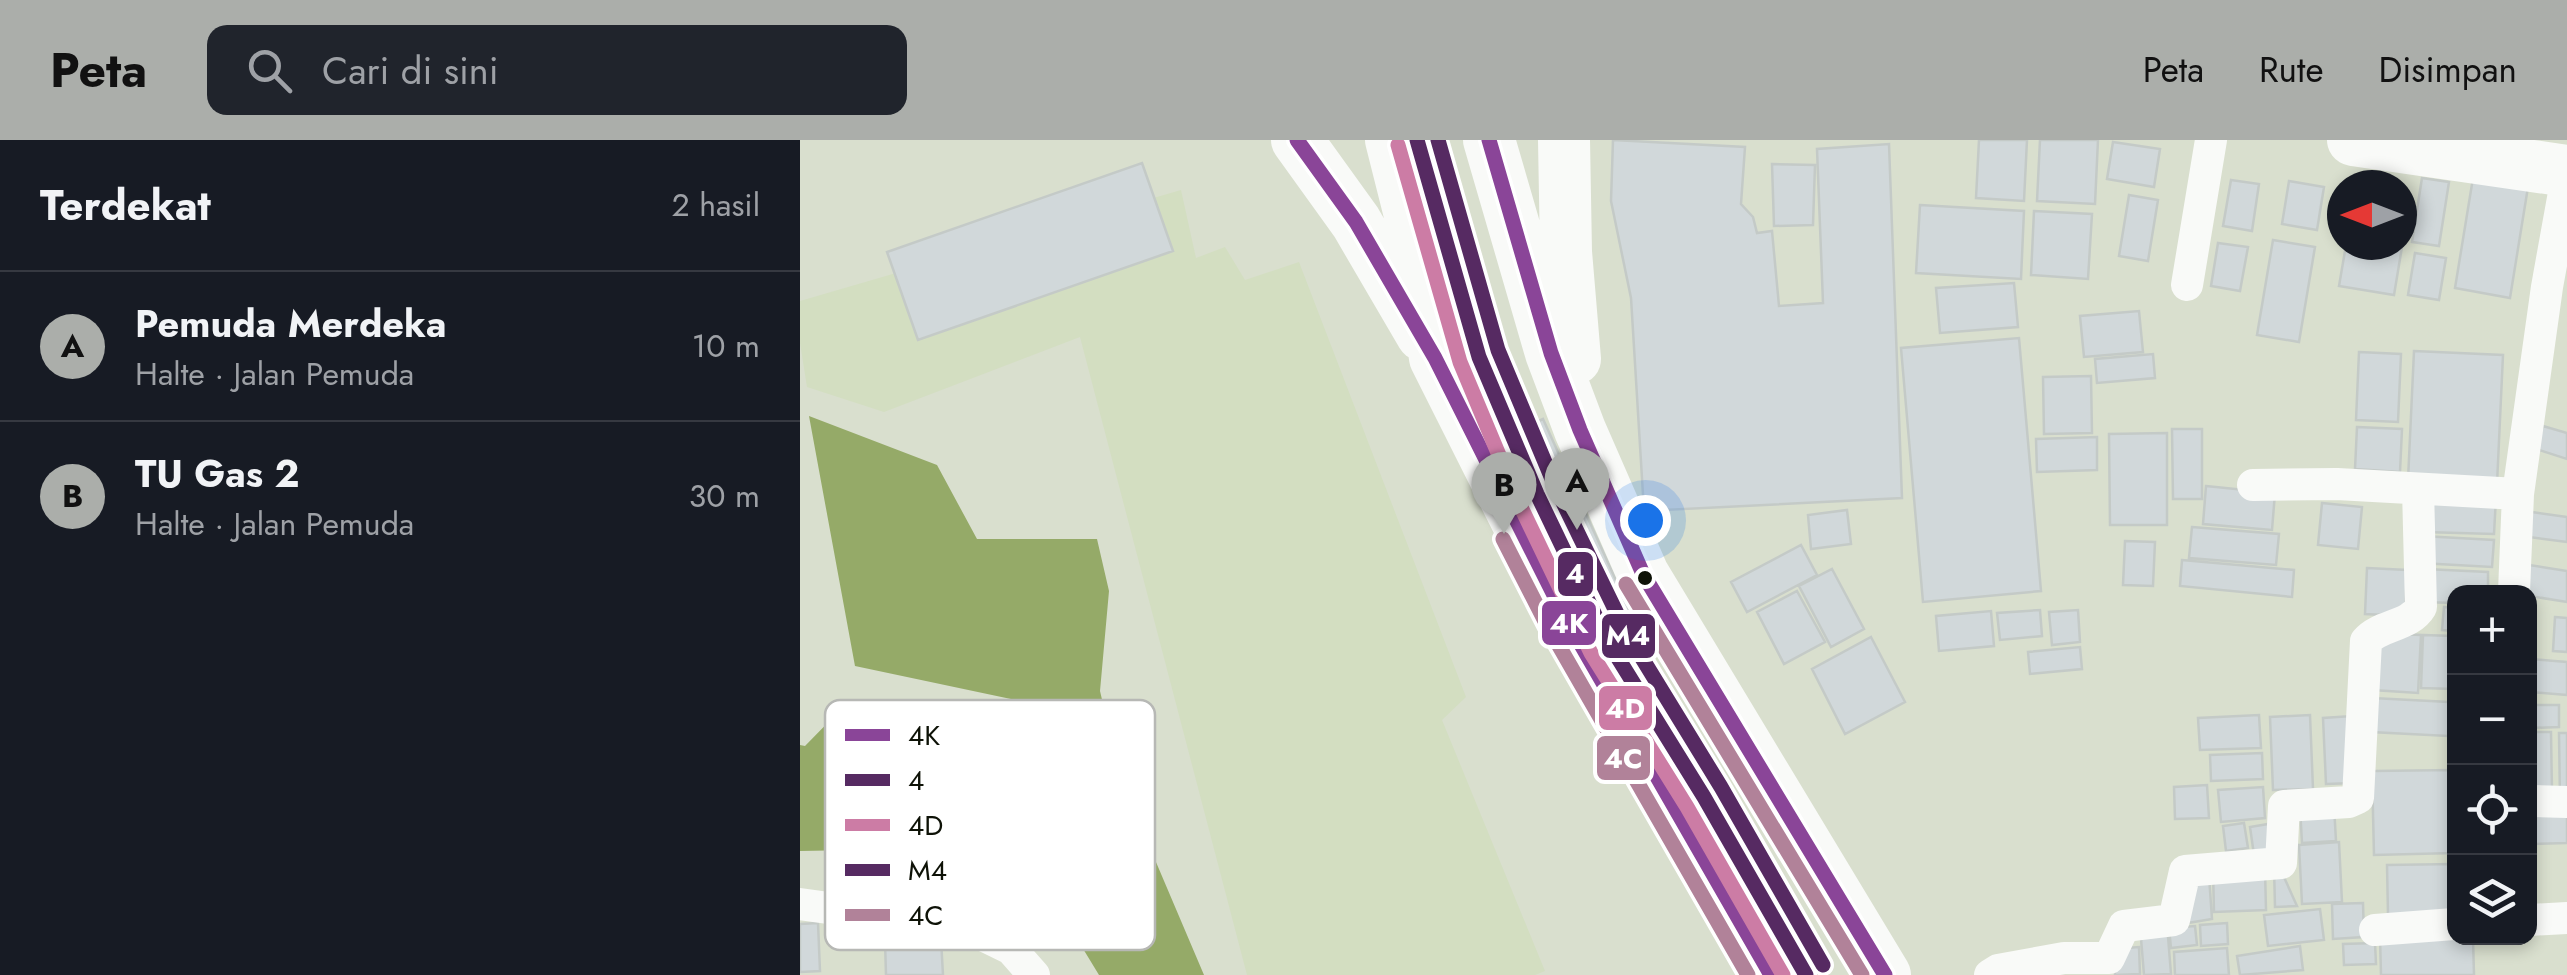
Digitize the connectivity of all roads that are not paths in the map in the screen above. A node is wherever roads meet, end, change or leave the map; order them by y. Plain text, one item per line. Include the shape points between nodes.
1 (1297, 140) edge
2 (1390, 140) edge
3 (1489, 140) edge
4 (1564, 140) edge
5 (2212, 140) edge
6 (2354, 140) edge
7 (2567, 173) edge
8 (2187, 284) dead end
9 (1435, 358) junction
10 (1580, 430) junction
11 (2253, 485) dead end
12 (2418, 489) junction
13 (2518, 494) junction
14 (2514, 585) edge
15 (2537, 801) edge
16 (2567, 802) edge
17 (800, 904) edge
18 (825, 907) edge
19 (2567, 918) edge
20 (2537, 920) edge
21 (2447, 925) edge
22 (2375, 930) dead end
23 (1011, 950) edge
24 (1034, 975) edge
25 (1771, 975) edge
26 (1884, 975) edge
27 (1990, 975) edge

1 - 9 main road via 1356,222
2 - 9 main road via 1420,255
3 - 10 main road via 1533,297
4 - 10 main road
5 - 8 street
6 - 7 main road
7 - 13 street
9 - 25 main road via 1564,615
10 - 26 main road via 1666,616
11 - 12 street
12 - 13 street
12 - 27 street via 2421,607 2414,618 2366,641 2358,798 2284,806 2281,863 2185,871 2174,920 2124,926 2109,958 2064,958
13 - 14 street
15 - 16 street
17 - 18 street
19 - 20 street
21 - 22 street
23 - 24 street

